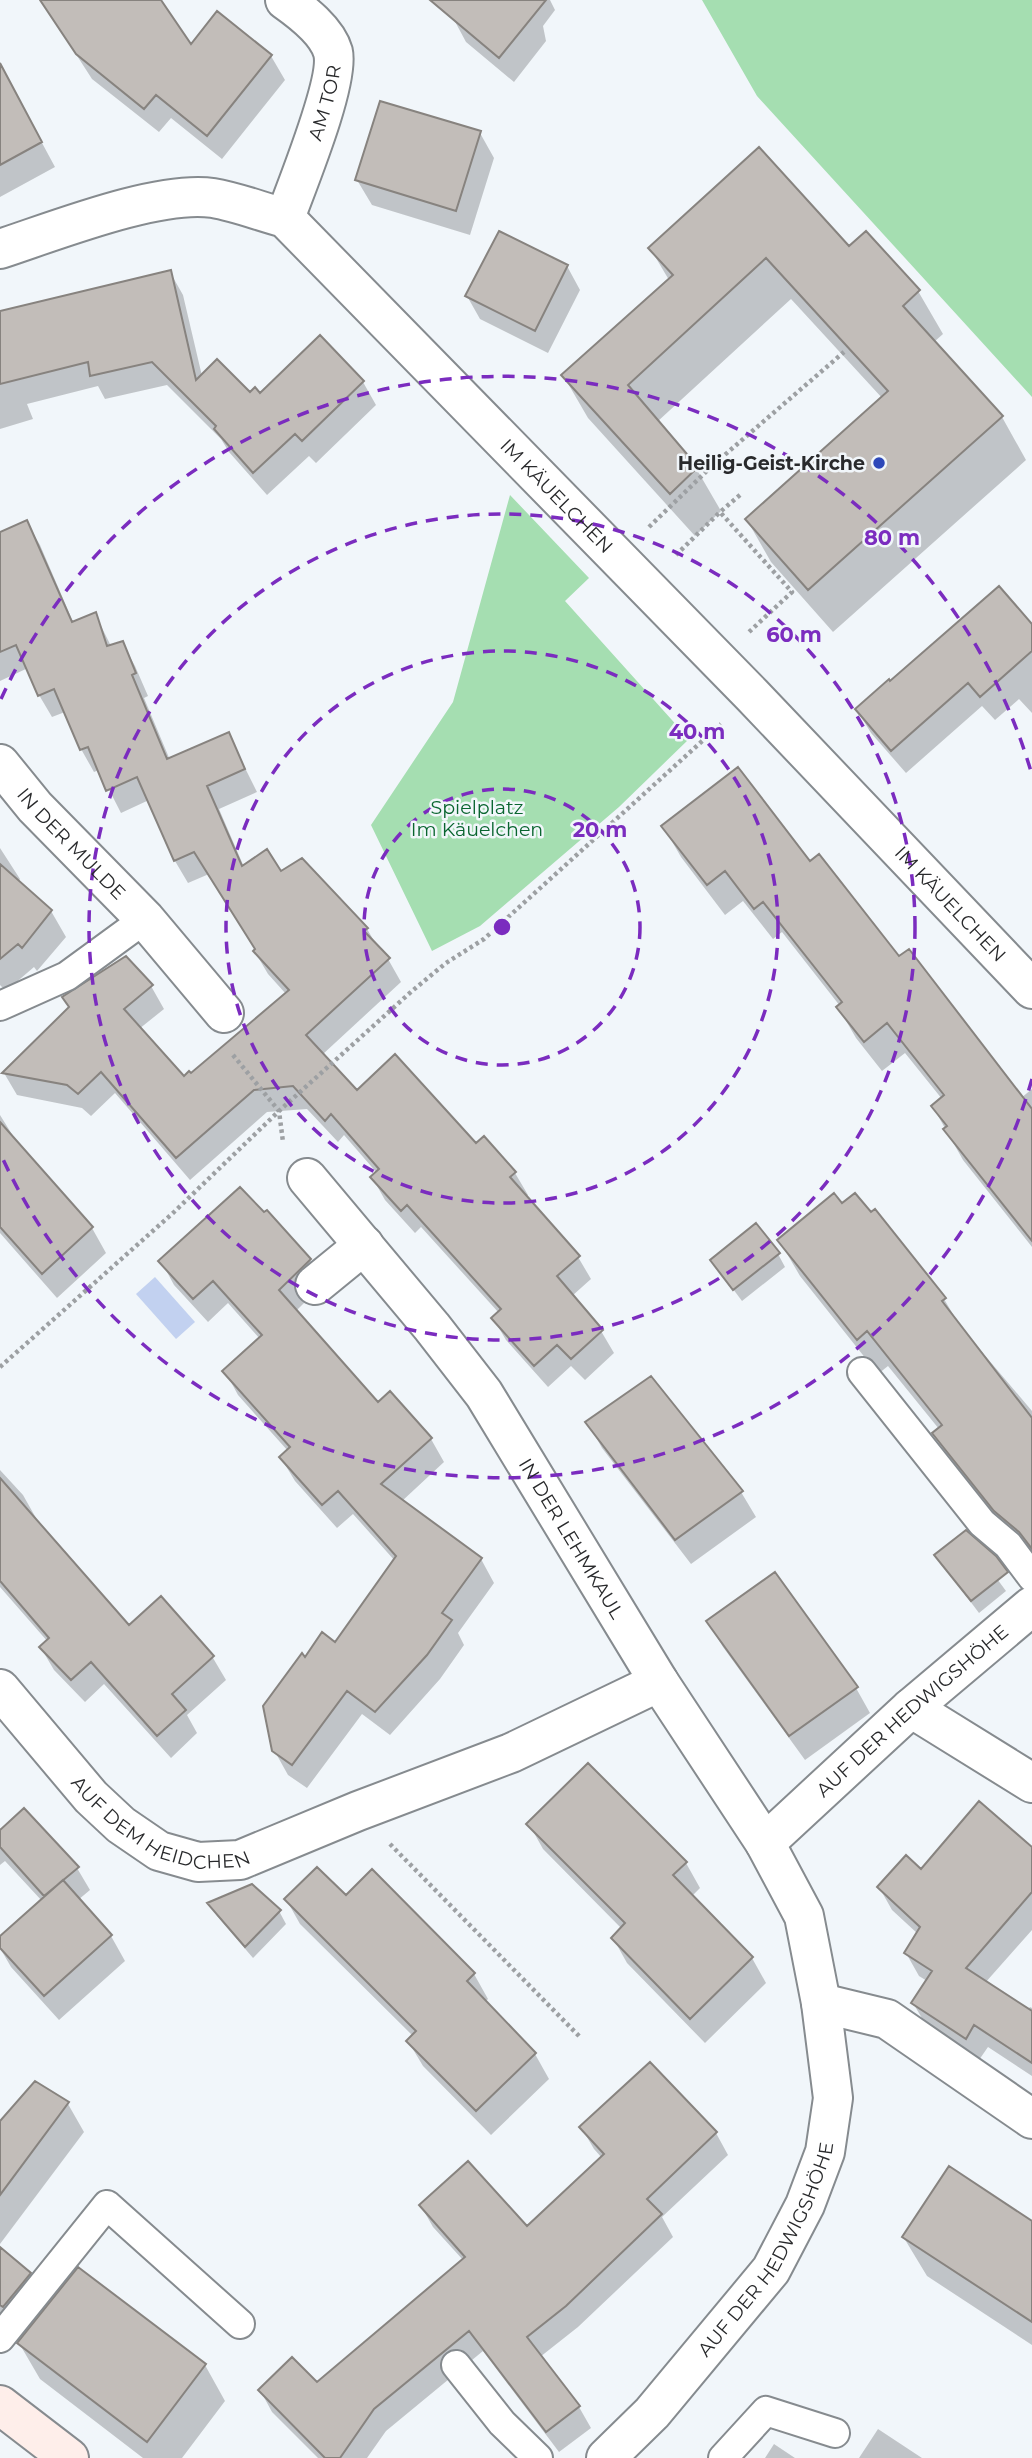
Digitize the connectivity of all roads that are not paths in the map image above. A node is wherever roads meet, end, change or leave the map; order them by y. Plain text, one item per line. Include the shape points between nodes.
1 (285, 0) edge
2 (285, 218) junction
3 (0, 249) edge
4 (0, 764) edge
5 (145, 919) junction
6 (1032, 989) edge
7 (0, 1006) edge
8 (223, 1013) road end
9 (307, 1178) dead end
10 (364, 1245) junction
11 (315, 1285) dead end
12 (862, 1372) dead end
13 (1032, 1577) edge
14 (1032, 1606) edge
15 (659, 1682) junction
16 (0, 1689) edge
17 (911, 1709) junction
18 (1032, 1783) edge
19 (765, 1843) junction
20 (821, 2003) junction
21 (1032, 2119) edge
22 (240, 2324) dead end
23 (0, 2338) edge
24 (456, 2365) dead end
25 (0, 2405) edge
26 (835, 2433) dead end
27 (69, 2458) edge
28 (538, 2458) edge
29 (606, 2458) edge
30 (723, 2458) edge

1 - 2 street, AM TOR via 317,25 332,51 333,82
2 - 3 street via 212,198 172,199
2 - 6 street, IM KÄUELCHEN
4 - 5 street, IN DER MULDE via 35,807
5 - 7 lane via 67,976
5 - 8 street, IN DER MULDE
9 - 10 street, IN DER LEHMKAUL
10 - 11 street
10 - 15 street, IN DER LEHMKAUL via 484,1394
12 - 13 lane via 982,1523
14 - 17 street, AUF DER HEDWIGSHÖHE
15 - 16 street, AUF DEM HEIDCHEN via 511,1753 240,1860 198,1862 159,1851 121,1825 91,1797
15 - 19 street, IN DER LEHMKAUL
17 - 18 street
17 - 19 street, AUF DER HEDWIGSHÖHE
19 - 20 street, AUF DER HEDWIGSHÖHE via 804,1916
20 - 21 street via 887,2020
20 - 29 street, AUF DER HEDWIGSHÖHE via 833,2098 825,2152 805,2205 771,2270 652,2413
22 - 23 lane via 107,2205
24 - 28 lane via 502,2423
25 - 27 main road
26 - 30 lane via 766,2411

